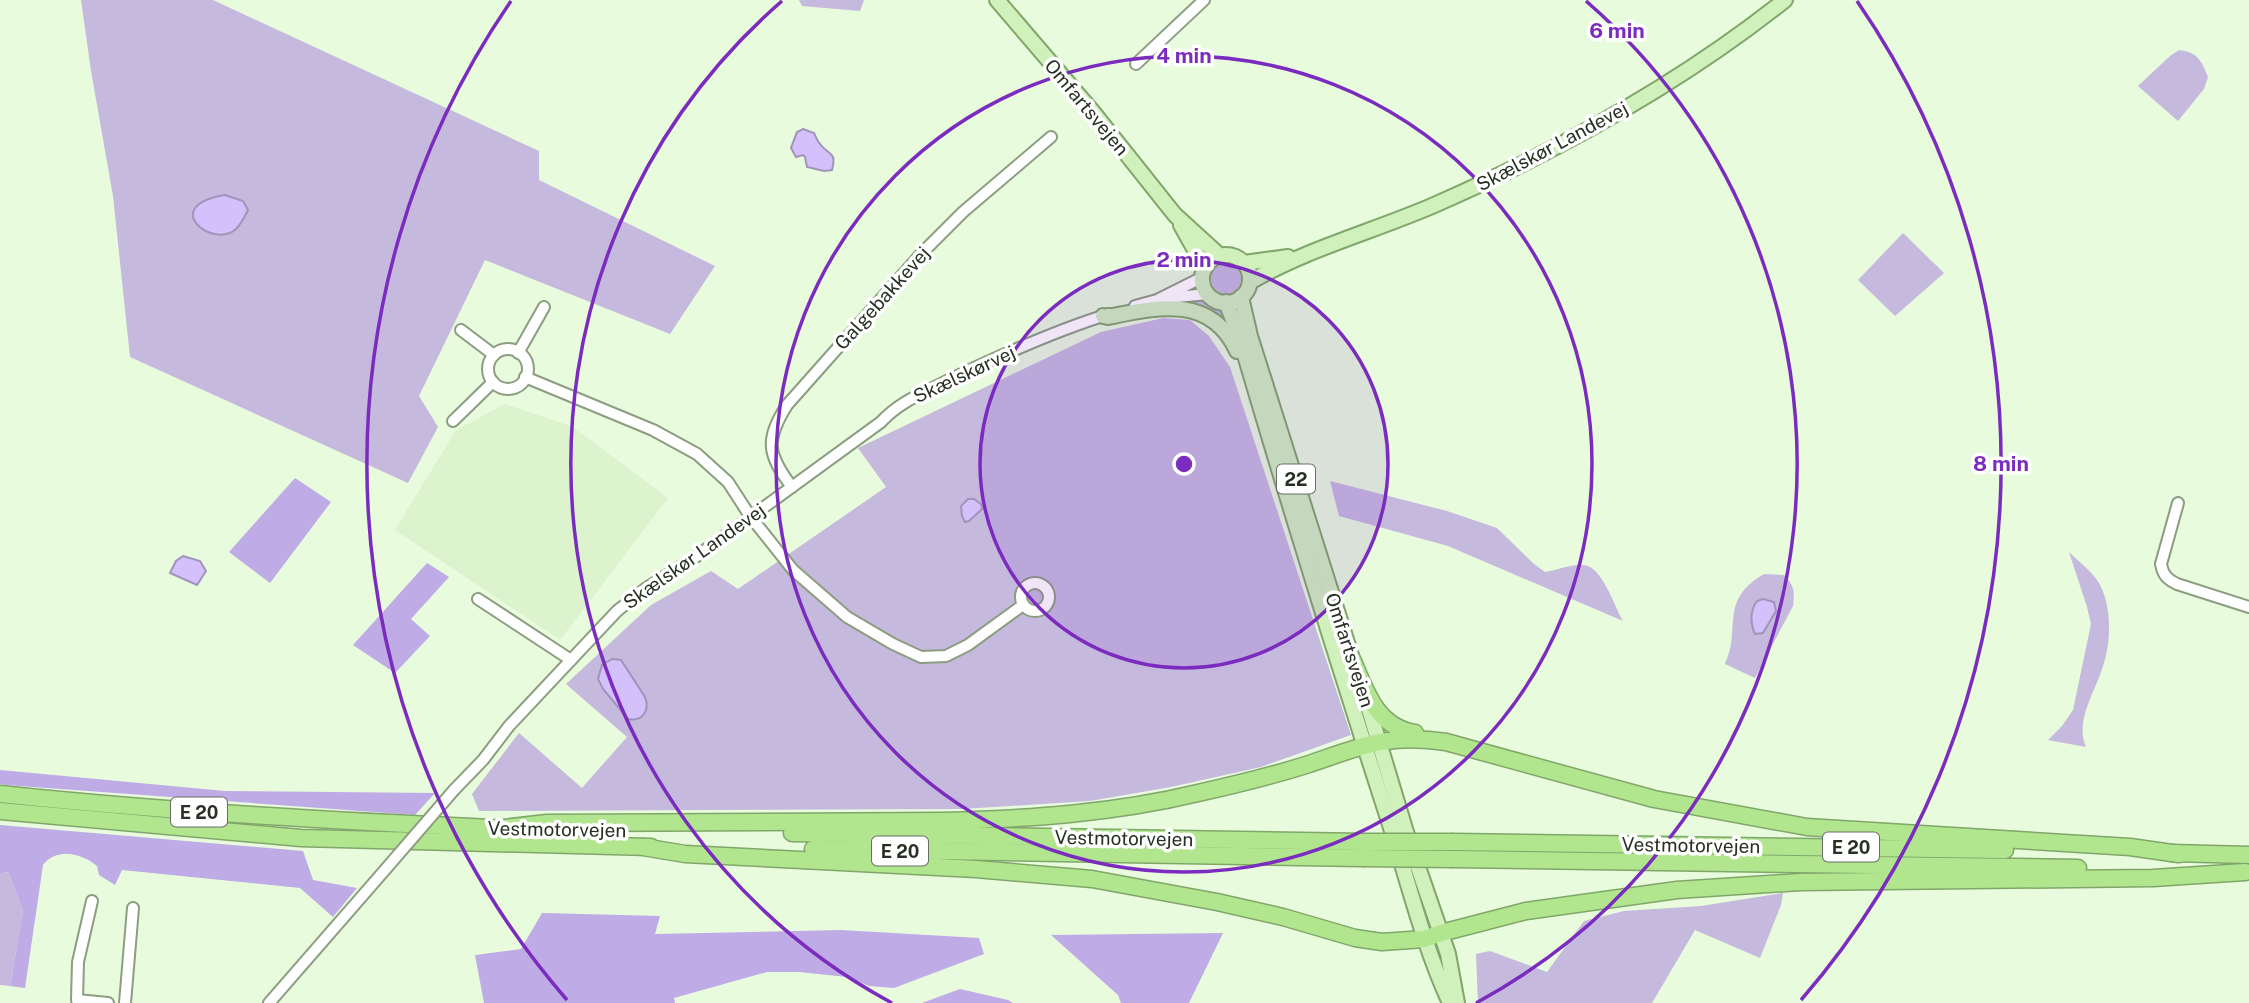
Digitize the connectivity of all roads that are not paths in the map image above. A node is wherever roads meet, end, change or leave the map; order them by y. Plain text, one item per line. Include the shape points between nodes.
1 (997, 0) edge
2 (1204, 0) edge
3 (1784, 0) edge
4 (1136, 64) dead end
5 (1052, 137) dead end
6 (1175, 215) junction
7 (1220, 256) junction
8 (1300, 256) junction
9 (1244, 262) junction
10 (1204, 273) junction
11 (1250, 282) junction
12 (1208, 294) junction
13 (1241, 297) junction
14 (1157, 300) junction
15 (1226, 303) junction
16 (544, 307) dead end
17 (1103, 316) junction
18 (461, 330) dead end
19 (518, 353) junction
20 (494, 355) junction
21 (525, 377) junction
22 (493, 382) junction
23 (1260, 407) junction
24 (453, 421) dead end
25 (792, 487) junction
26 (2178, 503) dead end
27 (750, 516) junction
28 (478, 599) dead end
29 (1023, 605) dead end
30 (2249, 607) edge
31 (571, 660) junction
32 (1353, 661) junction
33 (1372, 743) junction
34 (1498, 757) junction
35 (0, 794) edge
36 (0, 811) edge
37 (503, 828) junction
38 (643, 847) junction
39 (1364, 850) junction
40 (1453, 850) junction
41 (2179, 854) junction
42 (2249, 855) edge
43 (1404, 868) junction
44 (2247, 872) edge
45 (92, 901) dead end
46 (133, 908) dead end
47 (1441, 933) junction
48 (1424, 940) junction
49 (108, 1003) edge
50 (125, 1003) edge
51 (269, 1003) edge
52 (1450, 1003) edge
53 (1457, 1003) edge

1 - 6 main road, Omfartsvejen
2 - 4 street
3 - 8 main road, Skælskør Landevej via 1692,66 1570,139 1430,207
5 - 25 street, Galgebakkevej via 921,254 787,405 776,422 772,457
6 - 7 main road, Omfartsvejen
6 - 10 main road, Omfartsvejen
7 - 9 main road
7 - 10 main road
8 - 9 main road, Skælskør Landevej
8 - 11 main road, Skælskør Landevej
9 - 11 main road
10 - 12 main road
10 - 14 street, Skælskørvej
11 - 13 main road
12 - 14 street, Skælskørvej
12 - 15 main road
13 - 15 main road
13 - 32 main road, Omfartsvejen / 22
14 - 17 street, Skælskørvej
15 - 23 main road, Omfartsvejen / 22
16 - 19 street
17 - 23 main road via 1164,307 1188,309 1210,319 1231,339
17 - 25 street, Skælskørvej via 986,362 894,408
18 - 20 street
19 - 20 street via 506,349
19 - 21 street via 526,364
20 - 22 street via 488,370
21 - 22 street via 510,388
21 - 27 street via 653,430 697,454 728,482
22 - 24 street
23 - 33 main road, Omfartsvejen / 22
25 - 27 street, Skælskør Landevej
26 - 30 street via 2161,564 2167,579
27 - 29 street via 793,570 847,617 921,657 946,656 968,645
27 - 31 street, Skælskør Landevej via 617,611
28 - 31 street
31 - 51 street, Skælskør Landevej, bridge via 508,728 487,744 456,788
32 - 33 main road, Omfartsvejen / 22
32 - 34 highway via 1371,701 1387,721 1406,731 1450,739
33 - 34 highway via 1418,738
33 - 37 highway via 1196,794 1006,820 547,823
33 - 43 main road, Omfartsvejen / 22
33 - 47 main road
34 - 41 highway via 1654,799 1807,827
35 - 37 highway, Vestmotorvejen / E 20 via 129,808
36 - 38 highway, Vestmotorvejen / E 20 via 302,838
37 - 39 highway, Vestmotorvejen / E 20
38 - 39 highway, Vestmotorvejen / E 20
38 - 48 highway via 685,854 1092,879 1217,902 1382,942
39 - 40 highway, Vestmotorvejen / E 20, bridge
40 - 41 highway, Vestmotorvejen / E 20 via 1920,848
40 - 44 highway, Vestmotorvejen / E 20
41 - 42 highway, Vestmotorvejen / E 20
43 - 47 main road via 1426,919
43 - 48 main road, Omfartsvejen / 22
44 - 47 highway via 1729,886 1526,911
45 - 49 street via 78,962 77,1000
46 - 50 street
47 - 48 highway
47 - 53 main road
48 - 52 main road, Omfartsvejen / 22

